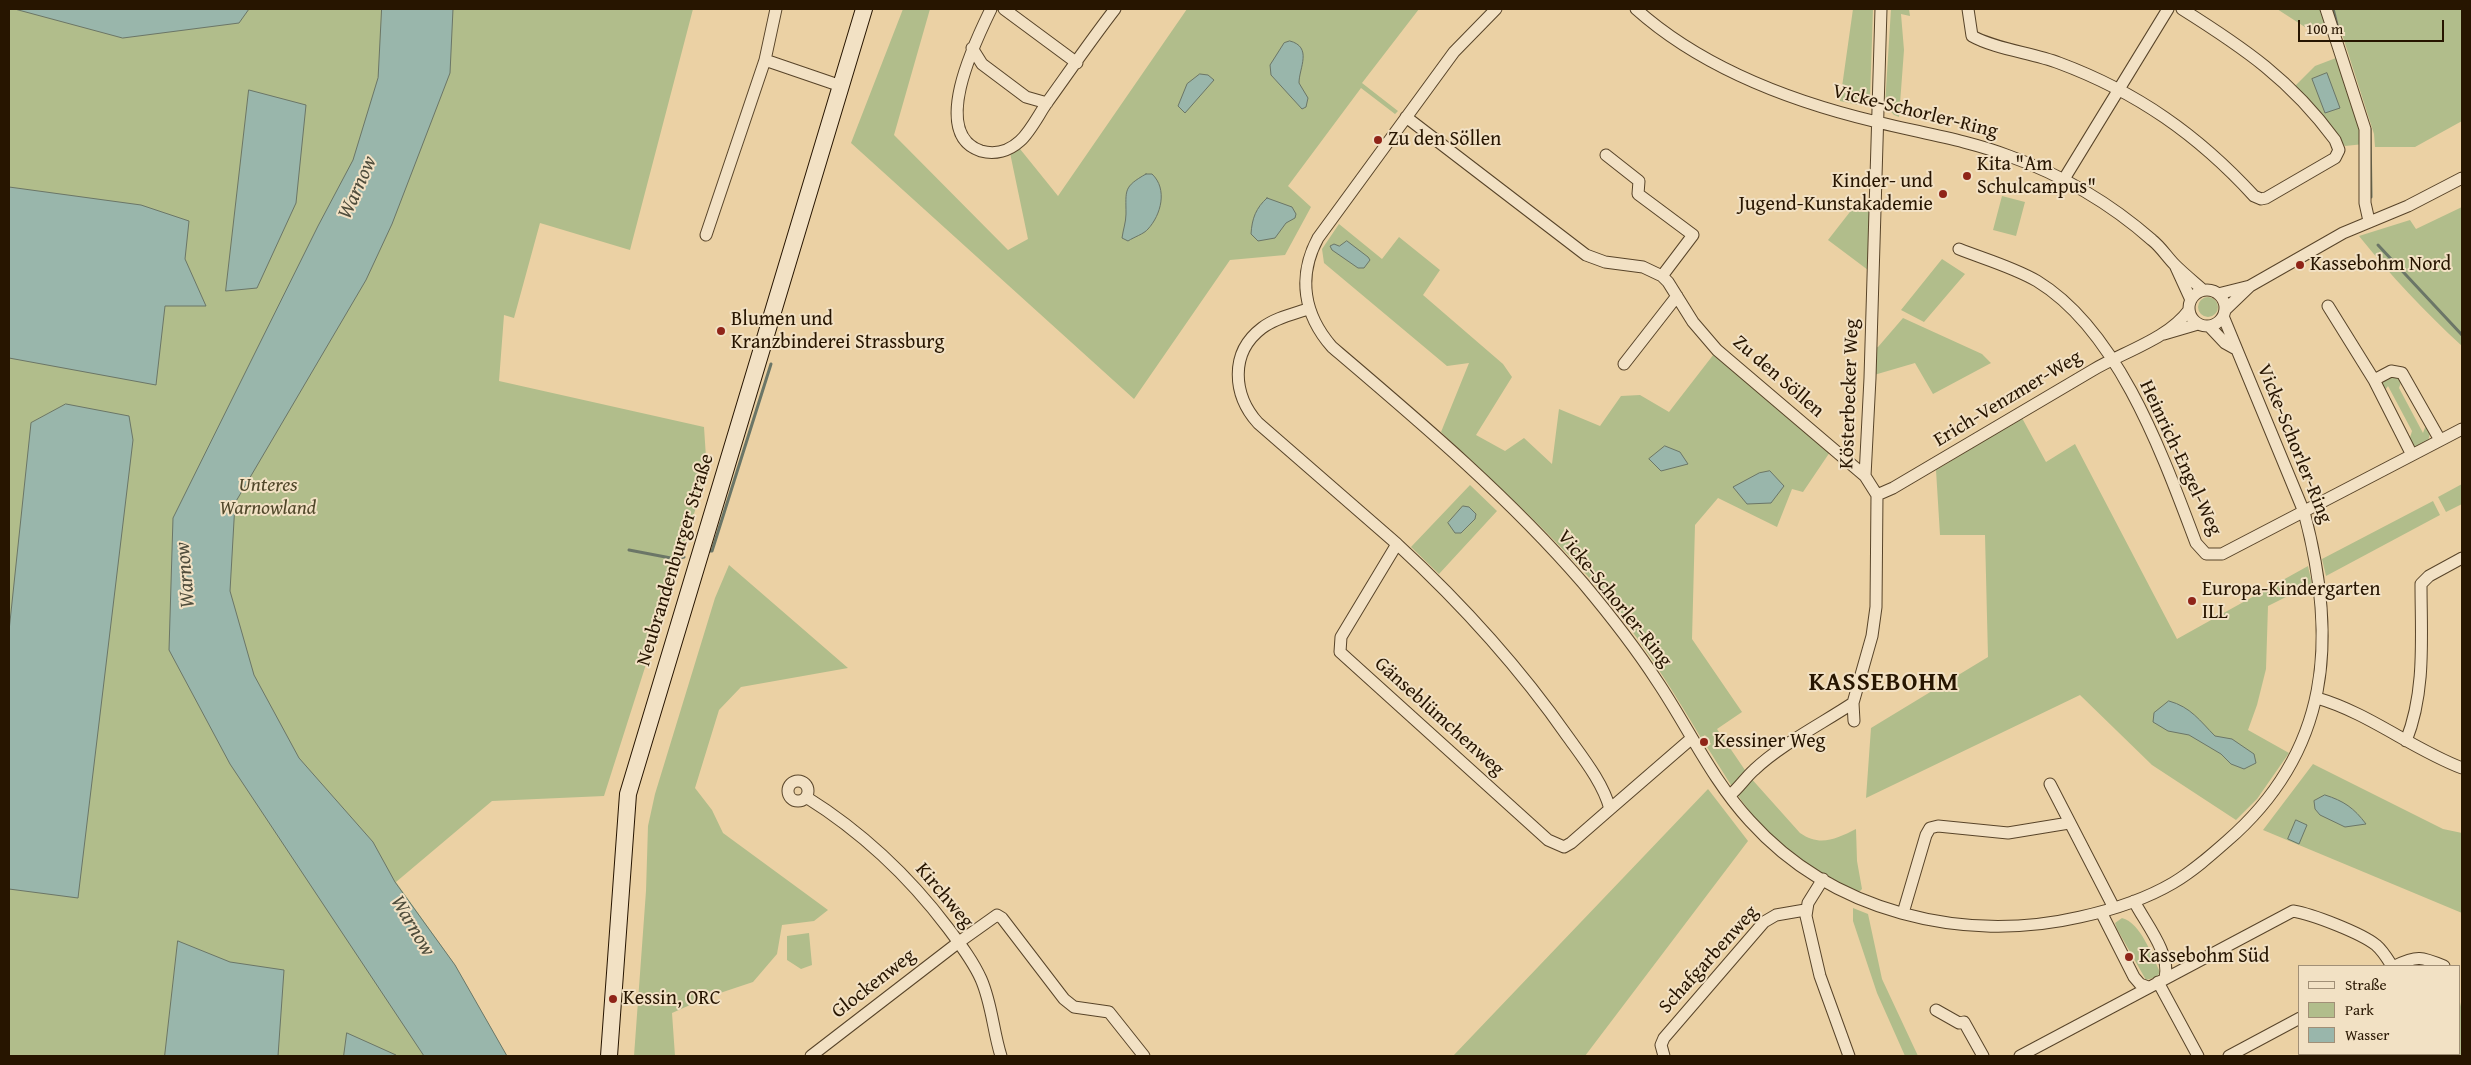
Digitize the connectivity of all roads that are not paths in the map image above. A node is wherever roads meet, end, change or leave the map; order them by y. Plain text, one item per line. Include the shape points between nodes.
1 (776, 9) edge
2 (864, 9) edge
3 (991, 9) edge
4 (1004, 9) edge
5 (1496, 9) edge
6 (1636, 9) edge
7 (1881, 9) edge
8 (1968, 9) edge
9 (2168, 9) edge
10 (2182, 9) edge
11 (2326, 9) edge
12 (1108, 11) edge
13 (972, 48) junction
14 (765, 60) junction
15 (1076, 62) junction
16 (841, 86) junction
17 (2118, 88) junction
18 (1047, 102) junction
19 (1406, 117) junction
20 (1876, 122) junction
21 (1606, 155) dead end
22 (2462, 178) edge
23 (2064, 180) junction
24 (2369, 221) junction
25 (706, 235) dead end
26 (1959, 249) dead end
27 (2175, 265) junction
28 (1662, 276) junction
29 (2250, 286) junction
30 (2203, 290) junction
31 (2218, 294) junction
32 (1676, 296) junction
33 (2190, 305) junction
34 (2328, 306) dead end
35 (1308, 309) junction
36 (2224, 313) junction
37 (2204, 325) junction
38 (2160, 335) junction
39 (2234, 348) junction
40 (2112, 360) junction
41 (1624, 364) dead end
42 (2374, 380) junction
43 (2462, 428) edge
44 (2440, 440) junction
45 (2412, 455) junction
46 (1865, 476) junction
47 (1877, 495) junction
48 (2304, 512) junction
49 (1397, 544) junction
50 (2462, 558) edge
51 (2317, 698) junction
52 (1853, 703) junction
53 (1854, 721) dead end
54 (1692, 738) junction
55 (2406, 741) junction
56 (2462, 768) edge
57 (2050, 784) dead end
58 (1730, 795) junction
59 (806, 797) dead end
60 (1610, 809) junction
61 (2069, 823) junction
62 (1823, 879) junction
63 (2134, 901) junction
64 (2114, 908) junction
65 (1806, 910) junction
66 (2101, 912) junction
67 (1903, 913) junction
68 (959, 942) junction
69 (2393, 965) edge
70 (2396, 965) edge
71 (2441, 965) edge
72 (2157, 983) junction
73 (1936, 1010) dead end
74 (2298, 1019) edge
75 (609, 1056) edge
76 (812, 1056) edge
77 (1001, 1056) edge
78 (1144, 1056) edge
79 (1664, 1056) edge
80 (1849, 1056) edge
81 (1983, 1056) edge
82 (2020, 1056) edge
83 (2198, 1056) edge
84 (2229, 1056) edge

1 - 14 street
2 - 16 main road, Neubrandenburger Straße
3 - 13 street
4 - 15 street
5 - 19 street, Vicke-Schorler-Ring via 1454,52
6 - 20 street, Vicke-Schorler-Ring via 1688,47 1773,90 1814,106
7 - 20 street, Kösterbecker Weg
8 - 17 street via 1972,36 2048,59
9 - 17 street
10 - 17 street via 2242,46 2291,88 2335,140 2339,150 2335,158 2261,199 2185,130
11 - 24 street via 2365,129 2365,203
12 - 15 street
13 - 18 street via 982,64 1026,97
13 - 18 street via 957,109 960,135 967,143 986,152 995,153 1009,148 1020,141
14 - 16 street
14 - 25 street
15 - 18 street
16 - 75 main road, Neubrandenburger Straße via 628,794
17 - 23 street
19 - 28 street via 1586,255 1604,262 1643,267
19 - 35 street, Vicke-Schorler-Ring via 1311,251 1305,277
20 - 23 street, Vicke-Schorler-Ring via 1990,149
20 - 46 street, Kösterbecker Weg
21 - 28 street via 1639,181 1638,194 1693,235
22 - 24 street via 2408,206
23 - 27 street, Vicke-Schorler-Ring via 2096,197 2128,220 2154,241
24 - 29 street
26 - 40 street, Heinrich-Engel-Weg via 2035,280 2051,291 2090,327
27 - 30 street, Vicke-Schorler-Ring
27 - 33 street, Vicke-Schorler-Ring
28 - 32 street, Zu den Söllen
29 - 31 street
29 - 36 street
30 - 31 street, Vicke-Schorler-Ring
30 - 33 street
31 - 36 street, Vicke-Schorler-Ring via 2223,301
32 - 41 street
32 - 46 street, Zu den Söllen via 1717,350
33 - 37 street, Vicke-Schorler-Ring via 2190,315
33 - 38 street, Erich-Venzmer-Weg via 2180,320
34 - 42 street
35 - 49 street via 1272,322 1252,336 1244,347 1238,370 1242,398 1258,422
35 - 54 street, Vicke-Schorler-Ring via 1332,348 1448,448 1583,583 1643,660
36 - 37 street via 2220,320
36 - 39 street, Vicke-Schorler-Ring
37 - 38 street, Erich-Venzmer-Weg
37 - 39 street, Vicke-Schorler-Ring
38 - 40 street, Erich-Venzmer-Weg
39 - 48 street, Vicke-Schorler-Ring via 2260,402
40 - 47 street, Erich-Venzmer-Weg
40 - 48 street, Heinrich-Engel-Weg via 2163,457 2196,543 2206,554 2222,554
42 - 44 street via 2391,371 2402,374
42 - 45 street
43 - 44 street, Heinrich-Engel-Weg
44 - 45 street, Heinrich-Engel-Weg
45 - 48 street, Heinrich-Engel-Weg
46 - 47 street, Kösterbecker Weg
47 - 52 street via 1876,607 1872,636
48 - 51 street, Vicke-Schorler-Ring via 2313,546 2321,616
49 - 60 street via 1465,609 1511,661 1575,746
49 - 60 street, Gänseblümchenweg via 1341,636 1339,645 1344,658 1557,846 1572,843
50 - 55 street via 2421,584 2418,695
51 - 55 street via 2342,706
51 - 63 street, Vicke-Schorler-Ring via 2295,760 2258,812 2188,873
52 - 53 street
52 - 58 street via 1774,754
54 - 58 street, Vicke-Schorler-Ring
54 - 60 street, Gänseblümchenweg
55 - 56 street
57 - 61 street
58 - 62 street, Vicke-Schorler-Ring via 1752,824
59 - 68 street, Kirchweg via 860,834 891,863 915,886
61 - 64 street
61 - 67 street via 2008,833 1938,826 1930,828
62 - 65 street
62 - 67 street, Vicke-Schorler-Ring via 1855,897
63 - 64 street, Vicke-Schorler-Ring
63 - 72 street via 2168,968
64 - 66 street, Vicke-Schorler-Ring
65 - 79 street, Schafgarbenweg via 1776,915 1764,922 1664,1038 1661,1045
65 - 80 street via 1820,976
66 - 67 street, Vicke-Schorler-Ring via 2046,924 2001,928 1946,923
66 - 72 street via 2134,977 2140,984
68 - 76 street, Glockenweg
68 - 77 street, Kirchweg via 980,977 989,1000
68 - 78 street, Glockenweg via 992,917 1002,918 1064,999 1074,1007 1109,1012
69 - 72 street via 2367,939 2293,911
70 - 71 street via 2420,957
72 - 82 street
72 - 83 street
73 - 81 street via 1959,1023 1964,1022
74 - 84 street

